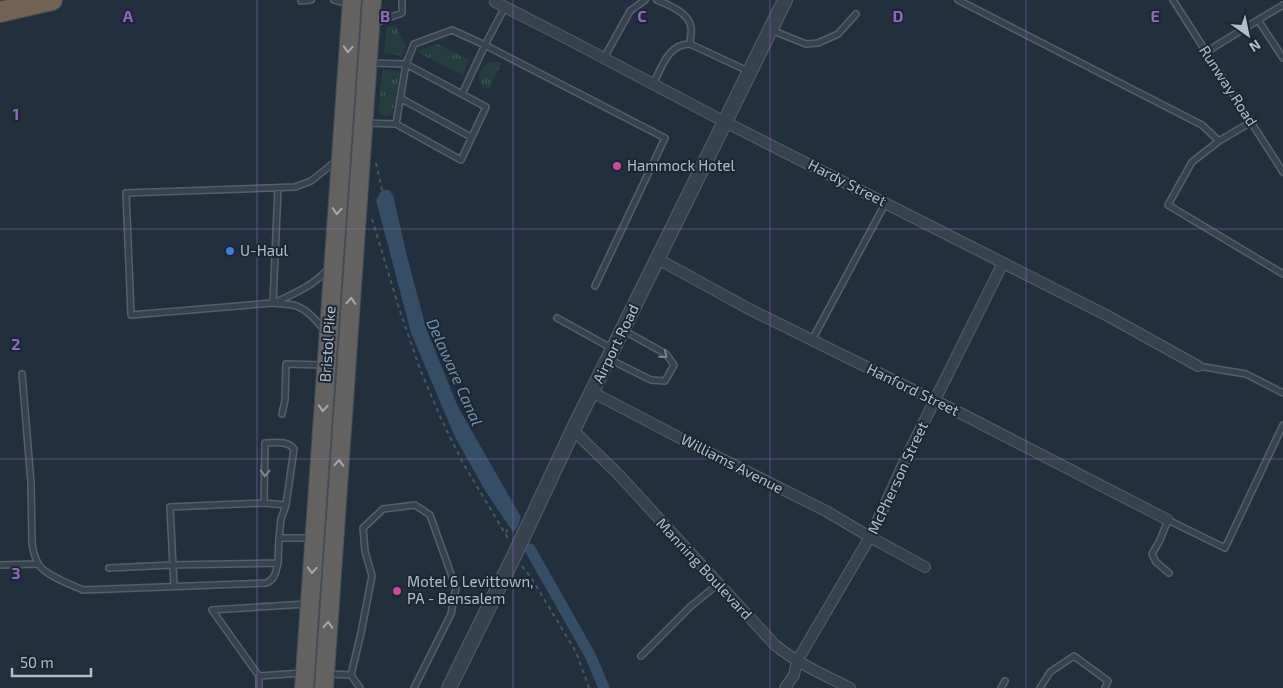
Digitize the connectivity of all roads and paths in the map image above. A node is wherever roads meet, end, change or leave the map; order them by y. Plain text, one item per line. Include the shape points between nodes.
1 (52, 0) edge
2 (311, 0) edge
3 (334, 0) edge
4 (372, 0) edge
5 (402, 0) edge
6 (645, 0) edge
7 (657, 0) edge
8 (785, 0) edge
9 (958, 0) edge
10 (1173, 0) edge
11 (301, 1) edge
12 (352, 2) edge
13 (495, 2) dead end
14 (1283, 5) edge
15 (505, 7) junction
16 (0, 12) edge
17 (856, 14) dead end
18 (1258, 20) junction
19 (370, 25) junction
20 (771, 30) junction
21 (690, 44) junction
22 (485, 45) junction
23 (1206, 52) junction
24 (604, 58) junction
25 (1283, 58) edge
26 (367, 63) junction
27 (406, 64) junction
28 (750, 72) junction
29 (653, 84) junction
30 (462, 94) junction
31 (400, 98) junction
32 (726, 122) junction
33 (1251, 122) junction
34 (363, 123) junction
35 (396, 124) junction
36 (471, 137) junction
37 (1219, 141) junction
38 (341, 156) junction
39 (374, 159) dead end
40 (1283, 172) edge
41 (278, 188) junction
42 (382, 190) dead end
43 (886, 203) junction
44 (371, 217) dead end
45 (658, 259) junction
46 (334, 263) junction
47 (1004, 263) junction
48 (1283, 274) edge
49 (595, 286) dead end
50 (273, 303) junction
51 (557, 318) dead end
52 (623, 330) junction
53 (328, 340) junction
54 (812, 340) junction
55 (611, 354) junction
56 (326, 365) junction
57 (1198, 366) joint
58 (22, 374) dead end
59 (592, 392) junction
60 (1283, 393) edge
61 (935, 400) junction
62 (282, 414) dead end
63 (1283, 425) edge
64 (573, 430) junction
65 (264, 503) junction
66 (286, 505) junction
67 (1168, 520) junction
68 (509, 525) dead end
69 (870, 537) junction
70 (278, 538) junction
71 (314, 538) junction
72 (278, 563) junction
73 (519, 563) dead end
74 (38, 564) junction
75 (0, 565) edge
76 (172, 565) junction
77 (924, 566) dead end
78 (109, 568) dead end
79 (1169, 573) dead end
80 (718, 584) junction
81 (174, 586) junction
82 (310, 604) junction
83 (641, 656) dead end
84 (797, 661) junction
85 (350, 675) junction
86 (259, 676) junction
87 (304, 681) edge
88 (324, 681) edge
89 (1005, 682) dead end
90 (259, 688) edge
91 (360, 688) edge
92 (414, 688) edge
93 (449, 688) edge
94 (589, 688) edge
95 (785, 688) edge
96 (850, 688) edge
97 (1001, 688) edge
98 (1040, 688) edge
99 (1105, 688) edge

1 - 16 highway
2 - 11 lane
3 - 12 lane
4 - 19 highway, Bristol Pike
5 - 19 lane via 402,13
6 - 24 lane via 630,11
7 - 21 lane via 684,14 691,29
8 - 20 street, Airport Road
9 - 37 lane via 1202,125
10 - 23 lane, Runway Road
12 -> 38 highway, Bristol Pike
13 - 15 street, Hardy Street
14 - 18 lane
15 - 22 lane
15 - 24 street, Hardy Street
17 - 20 lane via 838,34 818,43 806,44
18 - 23 lane
18 - 25 lane
19 - 26 highway, Bristol Pike
20 - 28 street, Airport Road
21 - 28 lane
21 - 29 lane via 668,55
22 - 27 lane via 452,30 414,44
22 - 30 lane
22 - 49 lane via 665,138
23 - 33 lane, Runway Road
24 - 29 street, Hardy Street
26 - 27 lane
26 - 34 highway, Bristol Pike
27 - 30 lane
27 - 31 lane
28 - 32 street, Airport Road
29 - 32 street, Hardy Street
30 - 36 lane via 486,107
31 - 35 lane
31 - 36 lane
32 - 43 street, Hardy Street
32 - 45 street, Airport Road
33 - 37 lane
33 - 40 lane, Runway Road
34 - 35 lane
88 -> 34 highway, Bristol Pike
35 - 36 lane via 460,160
37 - 48 lane via 1192,162 1168,205
38 - 41 lane via 311,181 295,187
38 -> 46 highway, Bristol Pike
39 - 42 path
41 - 50 lane
41 - 50 lane via 126,193 130,314
43 - 47 street, Hardy Street
43 - 54 lane
44 - 68 path via 420,369 442,421 463,463 506,533
45 - 52 street, Airport Road
45 - 54 street, Hanford Street
46 - 50 lane via 310,285
46 - 53 highway, Bristol Pike
47 - 57 street, Hardy Street
47 - 61 street, McPherson Street
50 - 53 lane via 302,309 317,321
51 - 55 lane
52 - 55 street, Airport Road
52 -> 55 lane via 666,354 674,365 665,381 651,380
53 - 56 highway, Bristol Pike
54 - 61 street, Hanford Street
55 - 59 street, Airport Road
56 - 62 lane via 286,364 286,400
56 -> 71 highway, Bristol Pike
57 - 60 lane via 1246,374
58 - 74 lane via 31,483 32,542
59 - 64 street, Airport Road
59 - 69 street, Williams Avenue
61 - 67 street, Hanford Street
61 - 69 street, McPherson Street
63 - 67 lane via 1225,548
64 - 80 street, Manning Boulevard
64 - 93 street, Airport Road
65 - 66 lane
66 -> 65 lane via 294,449 287,443 265,443
65 - 76 lane via 170,507
66 - 70 lane
67 - 79 lane via 1152,554
69 - 77 street, Williams Avenue
69 - 84 street, McPherson Street
70 - 71 lane
70 - 72 lane
71 -> 82 highway, Bristol Pike
72 - 76 lane
72 - 81 lane via 274,578 266,583
73 - 94 path via 576,652
74 - 75 lane
74 - 81 lane via 63,582 83,590
76 - 78 lane
76 - 81 lane
80 - 83 lane
80 - 84 street, Manning Boulevard via 775,645
82 - 86 lane via 212,610
82 - 87 highway, Bristol Pike
84 - 95 street, McPherson Street via 794,675
84 - 96 street, Manning Boulevard
85 - 88 lane
85 - 91 lane
85 - 92 lane via 372,576 364,551 363,528 383,509 416,505 430,515 456,588 451,614
86 - 87 lane
86 - 90 lane
89 - 97 lane
98 - 99 lane via 1050,672 1074,656 1108,681

